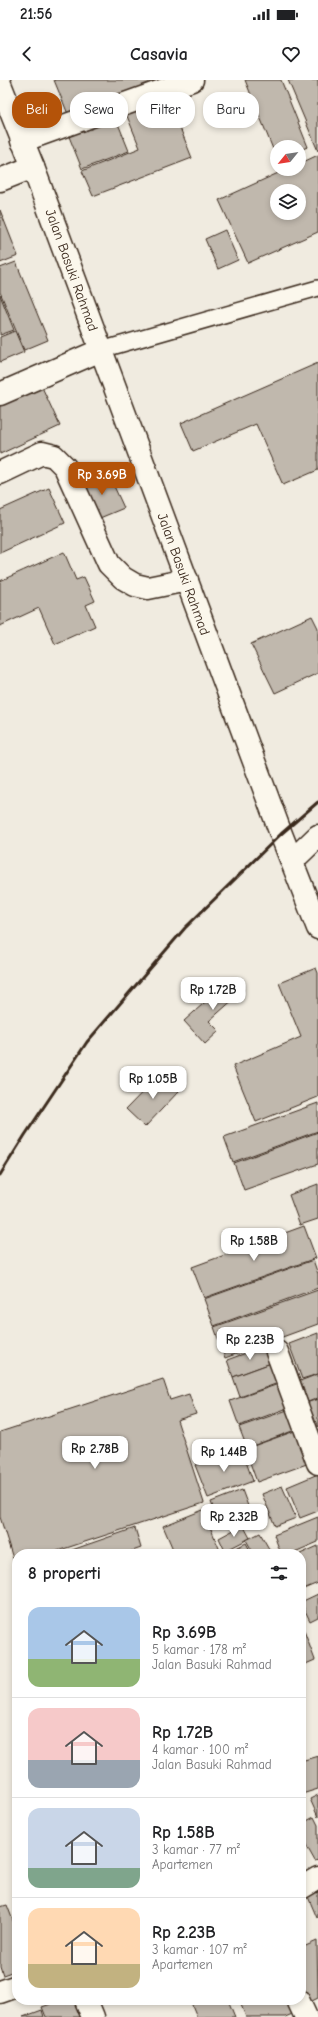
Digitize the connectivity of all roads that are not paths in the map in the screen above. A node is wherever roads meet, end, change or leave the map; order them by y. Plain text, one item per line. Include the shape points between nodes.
1 (192, 80) edge
2 (0, 84) edge
3 (22, 141) junction
4 (33, 167) junction
5 (0, 180) edge
6 (318, 288) edge
7 (101, 350) junction
8 (0, 394) edge
9 (0, 473) edge
10 (187, 580) junction
11 (318, 836) edge
12 (292, 861) junction
13 (318, 928) edge
14 (276, 1352) dead end
15 (318, 1463) edge
16 (12, 1988) edge
17 (0, 1992) edge
18 (88, 2005) edge
19 (300, 2005) edge
20 (93, 2017) edge
21 (306, 2017) edge

1 - 3 main road
2 - 3 main road, Jalan Basuki Rahmad
3 - 4 main road, Jalan Basuki Rahmad
4 - 5 main road
4 - 7 main road, Jalan Basuki Rahmad
6 - 7 lane
7 - 8 main road
7 - 10 main road, Jalan Basuki Rahmad
9 - 10 main road via 42,453 54,456 65,467 109,564 123,578 135,585 148,588
10 - 12 main road, Jalan Basuki Rahmad
11 - 12 main road
12 - 13 main road, Jalan Basuki Rahmad
14 - 15 main road
16 - 17 main road
18 - 20 main road
19 - 21 main road

